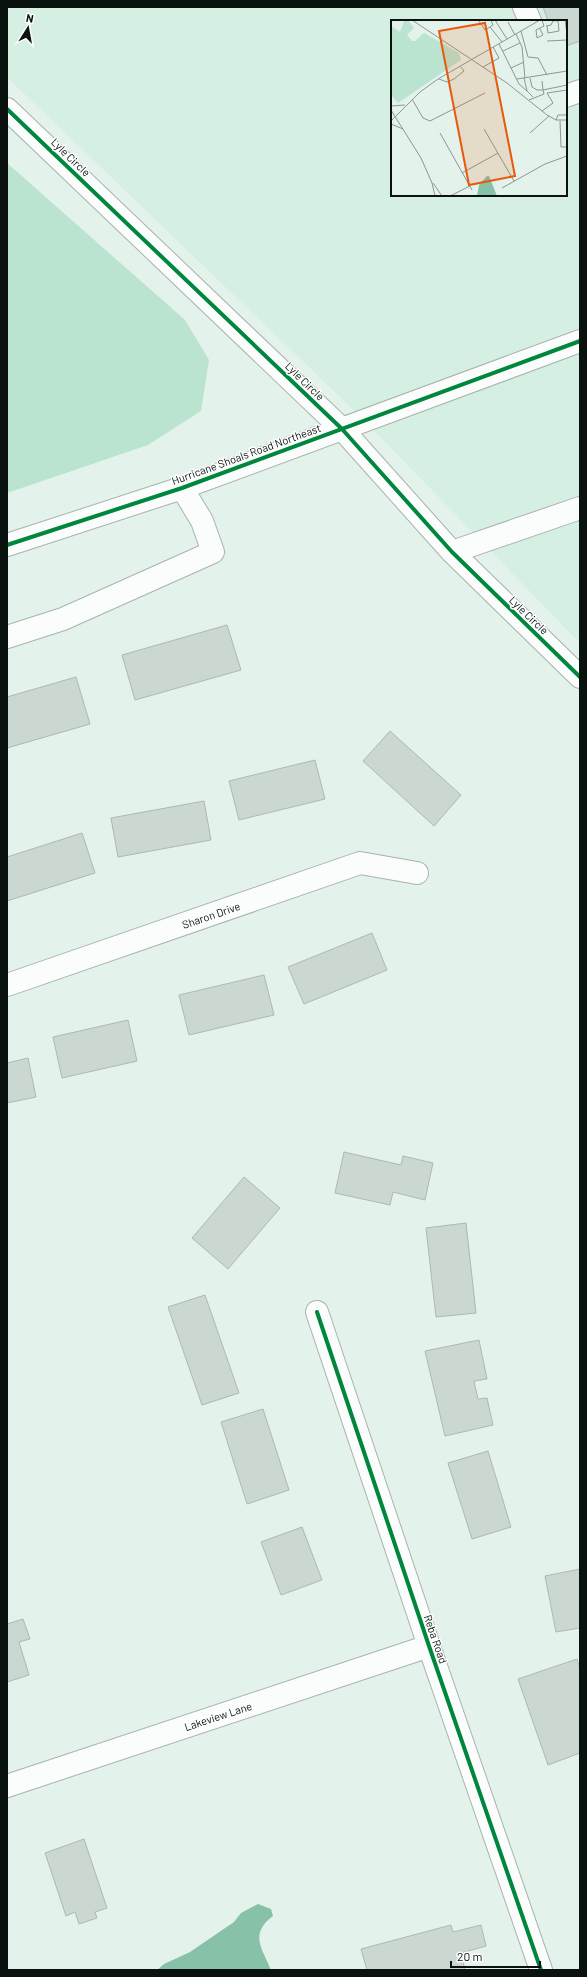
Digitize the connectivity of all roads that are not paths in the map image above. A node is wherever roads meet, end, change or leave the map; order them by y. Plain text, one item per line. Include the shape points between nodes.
1 (524, 7) edge
2 (530, 20) edge
3 (580, 91) edge
4 (567, 96) edge
5 (7, 109) edge
6 (580, 342) edge
7 (342, 429) junction
8 (182, 488) junction
9 (580, 508) edge
10 (7, 545) edge
11 (452, 552) junction
12 (7, 637) edge
13 (580, 677) edge
14 (417, 873) dead end
15 (7, 985) edge
16 (317, 1312) dead end
17 (429, 1646) junction
18 (7, 1786) edge
19 (541, 1970) edge

1 - 2 street
3 - 4 street
5 - 7 street, Lyle Circle
6 - 7 street, Hurricane Shoals Road Northeast
7 - 8 street, Hurricane Shoals Road Northeast
7 - 11 street, Lyle Circle
8 - 10 street, Hurricane Shoals Road Northeast
8 - 12 street via 202,521 213,552 63,619
9 - 11 street
11 - 13 street, Lyle Circle
14 - 15 street, Sharon Drive via 360,864
16 - 17 street, Reba Road
17 - 18 street, Lakeview Lane
17 - 19 street, Reba Road

